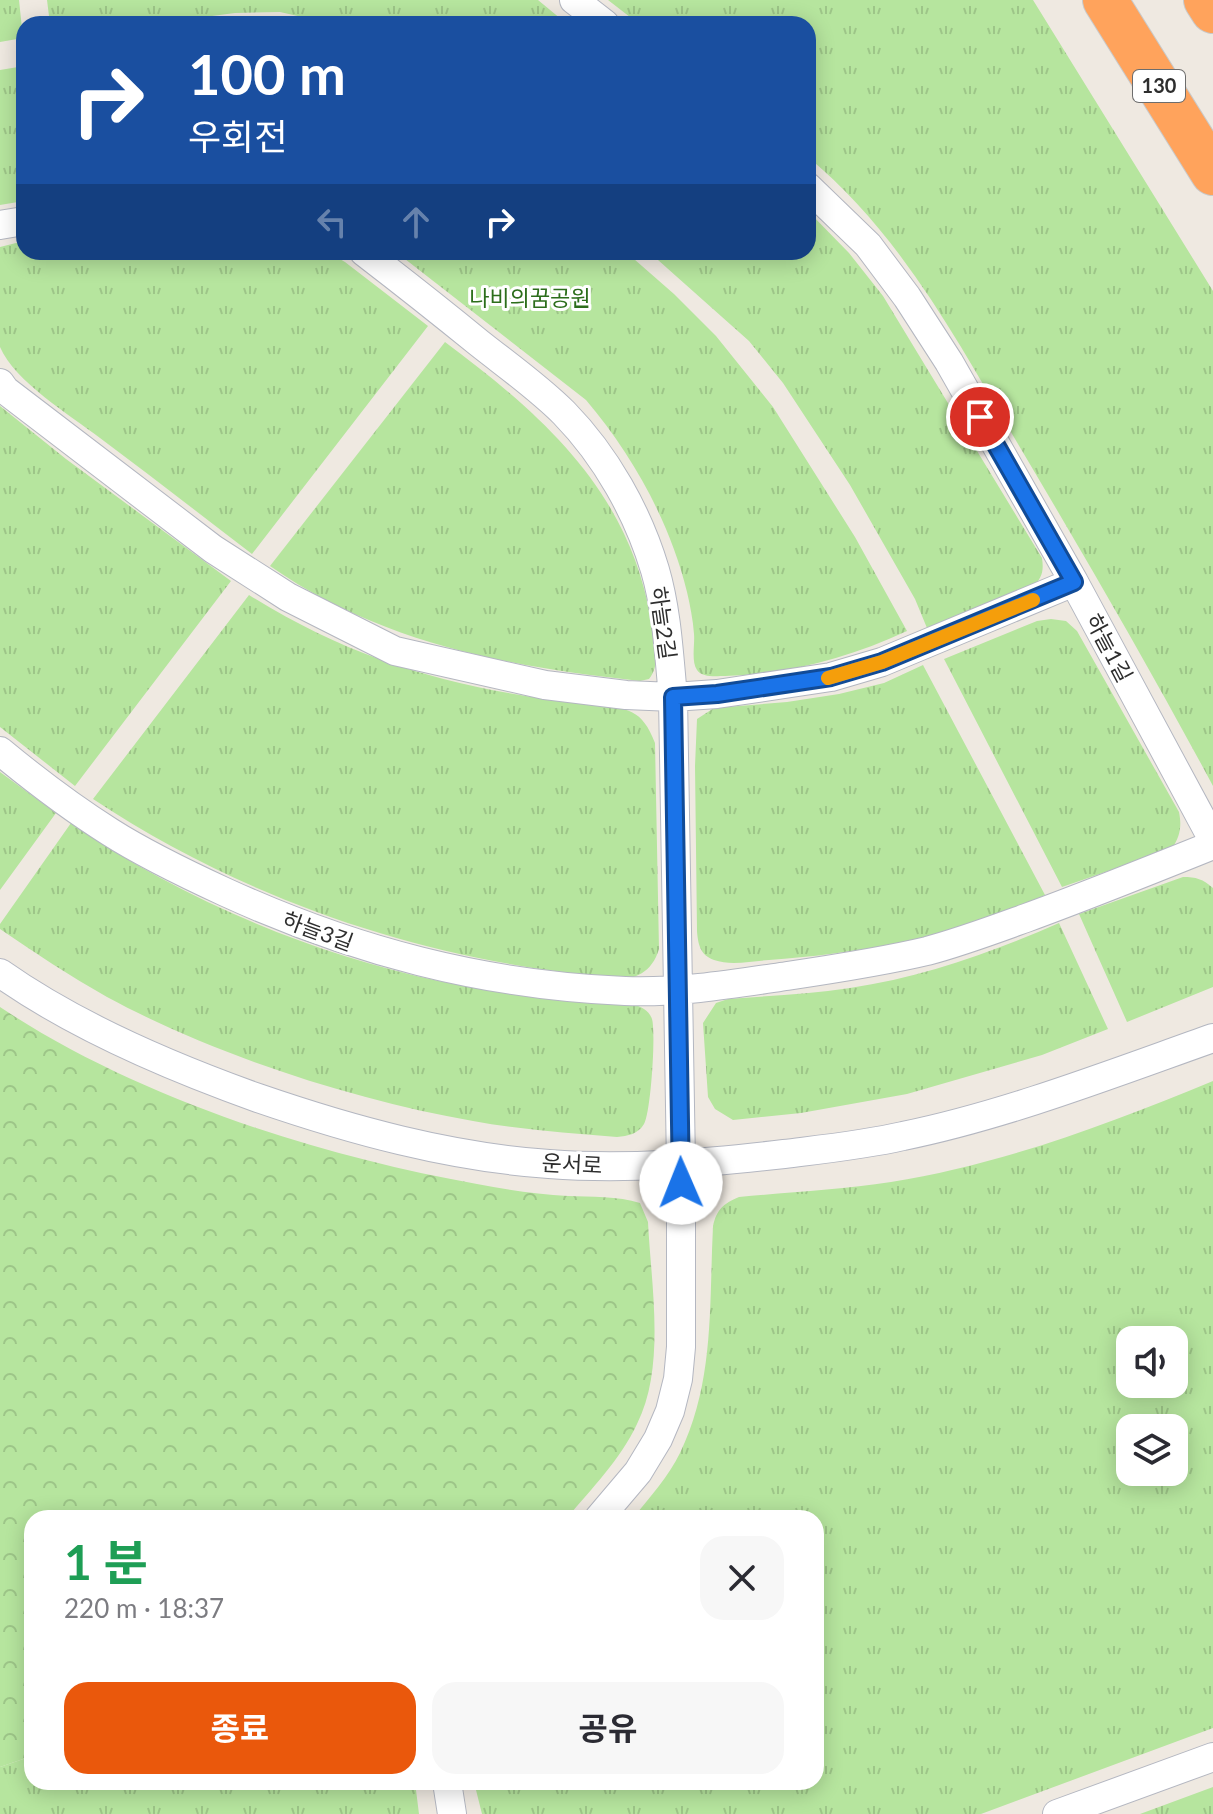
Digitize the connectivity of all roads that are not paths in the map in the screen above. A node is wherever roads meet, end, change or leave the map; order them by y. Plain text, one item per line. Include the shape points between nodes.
1 (574, 0) edge
2 (1105, 0) edge
3 (1206, 0) edge
4 (1213, 11) edge
5 (595, 16) edge
6 (1213, 173) edge
7 (816, 195) edge
8 (374, 260) edge
9 (0, 383) edge
10 (1074, 582) junction
11 (673, 697) junction
12 (0, 751) edge
13 (1213, 842) edge
14 (0, 973) edge
15 (678, 989) junction
16 (1213, 1038) edge
17 (681, 1164) junction
18 (606, 1510) edge
19 (1213, 1757) edge
20 (448, 1790) edge
21 (452, 1814) edge
22 (1057, 1814) edge

1 - 5 street
2 - 6 highway, 130
3 - 4 highway
7 - 10 street, 하늘1길 via 868,245 907,297
8 - 11 street, 하늘2길 via 565,414 607,470 640,527 656,573
9 - 11 street via 213,549 288,597 395,651 545,685
10 - 11 street via 882,662 831,677
10 - 13 street, 하늘1길
11 - 15 street, 하늘2길
12 - 15 street, 하늘3길 via 110,833 276,915 363,947 450,970 542,985
13 - 15 street, 하늘3길 via 1103,890 928,950
14 - 17 street, 운서로 via 80,1020 213,1081 385,1138 547,1164
15 - 17 street, 하늘2길
16 - 17 street, 운서로 via 986,1114 903,1136
17 - 18 street, 하늘2길 via 678,1379 658,1439
19 - 22 street
20 - 21 street

